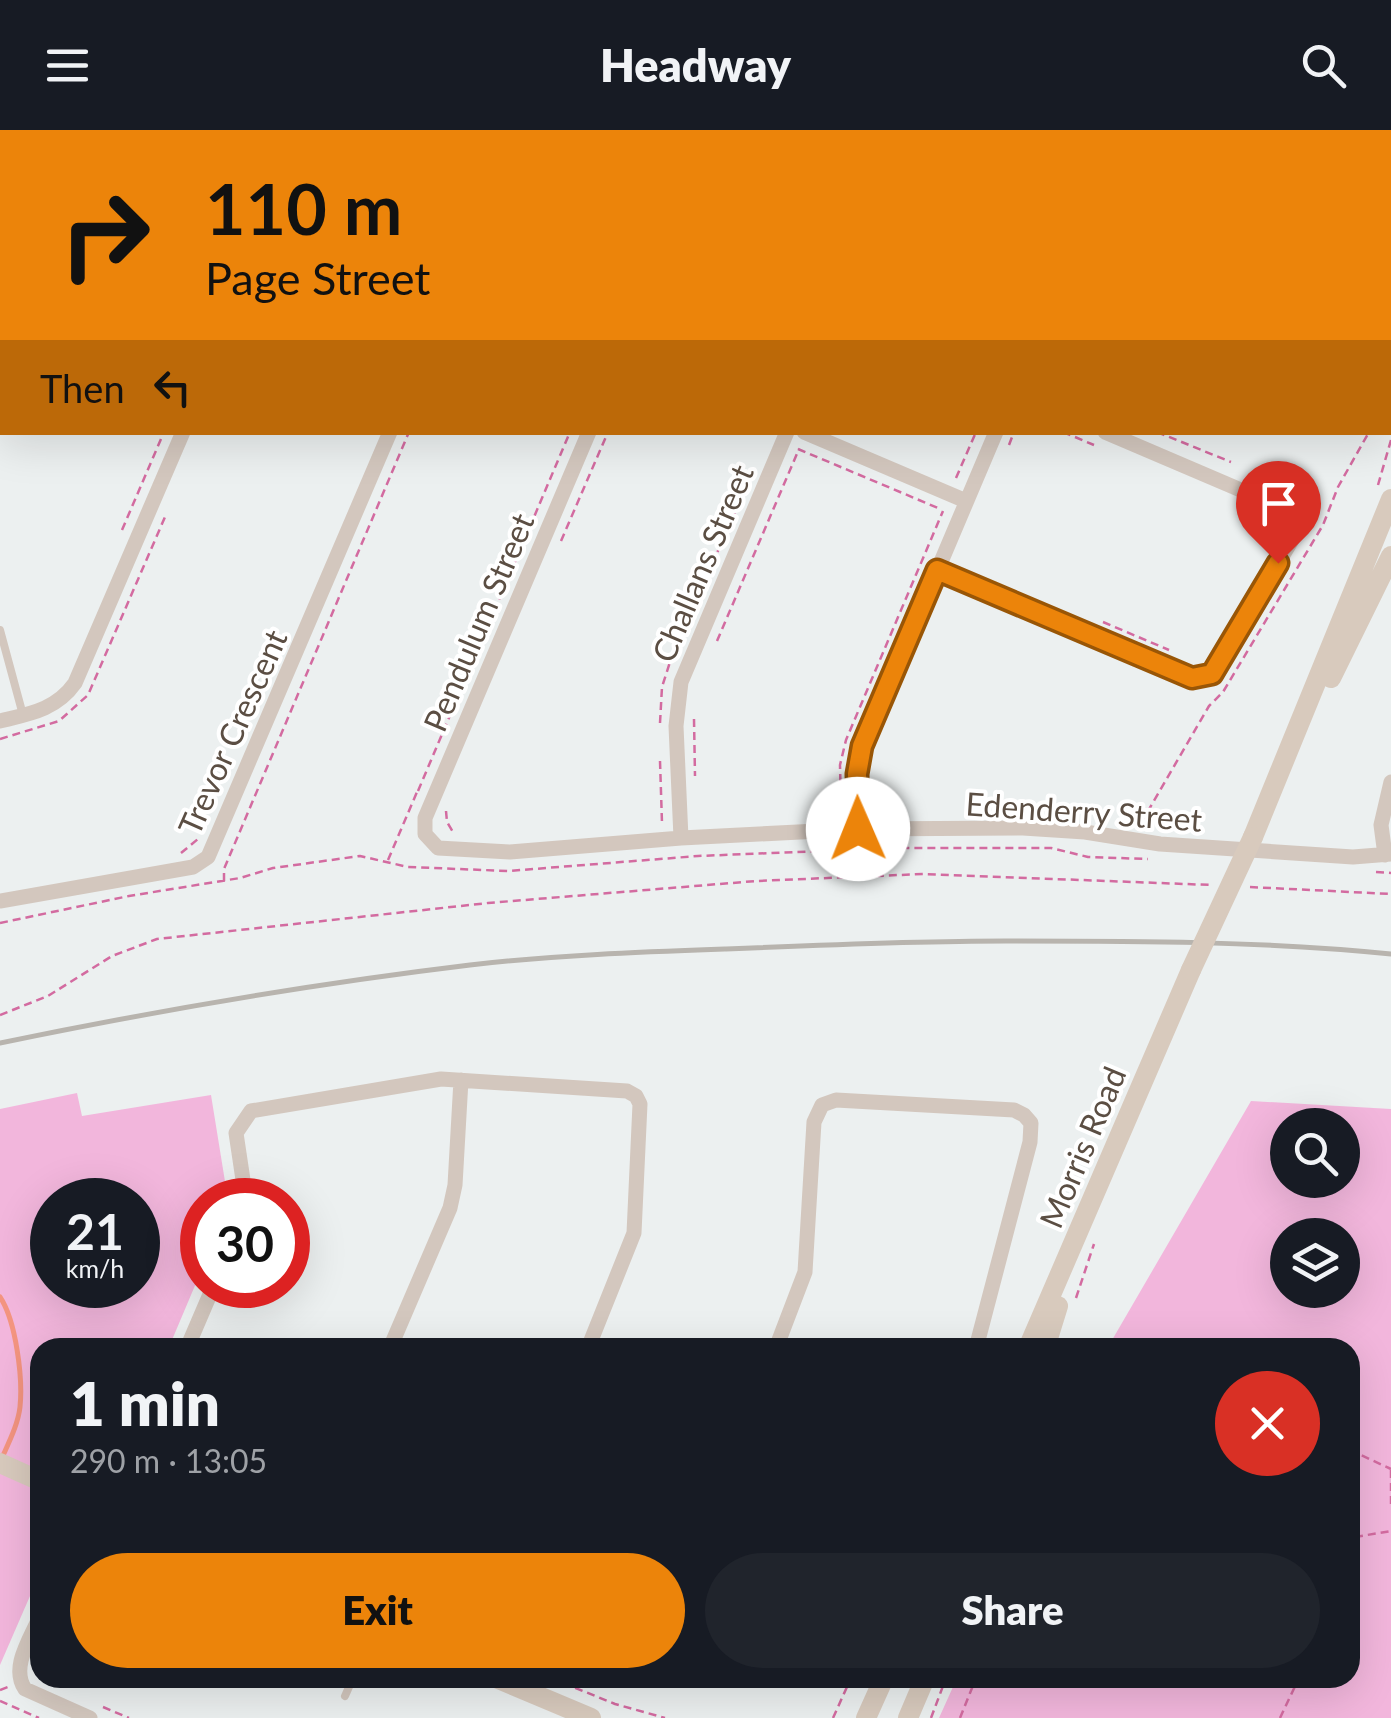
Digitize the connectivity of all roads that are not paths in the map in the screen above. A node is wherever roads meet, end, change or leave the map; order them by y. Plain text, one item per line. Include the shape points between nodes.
1 (182, 435) edge
2 (389, 435) edge
3 (588, 435) edge
4 (786, 435) edge
5 (811, 435) edge
6 (995, 435) edge
7 (1112, 435) edge
8 (1391, 499) edge
9 (966, 501) junction
10 (1391, 556) edge
11 (937, 570) junction
12 (0, 630) edge
13 (23, 715) junction
14 (0, 721) edge
15 (1391, 782) edge
16 (858, 822) junction
17 (425, 834) joint
18 (1252, 837) junction
19 (681, 838) junction
20 (1388, 854) edge
21 (0, 902) edge
22 (1192, 970) junction
23 (460, 1080) junction
24 (243, 1178) edge
25 (204, 1308) edge
26 (191, 1338) edge
27 (394, 1338) edge
28 (592, 1338) edge
29 (780, 1338) edge
30 (979, 1338) edge
31 (1032, 1338) edge
32 (1048, 1338) edge
33 (0, 1464) edge
34 (30, 1477) edge
35 (30, 1639) edge
36 (349, 1688) edge
37 (520, 1688) edge
38 (880, 1688) edge
39 (922, 1688) edge
40 (346, 1696) dead end
41 (588, 1716) edge
42 (84, 1717) edge
43 (866, 1718) edge
44 (908, 1718) edge

1 - 13 street via 74,684 54,704
2 - 21 street, Trevor Crescent via 208,857 193,867
3 - 17 street, Pendulum Street via 423,824
4 - 19 street, Challans Street via 681,682
5 - 9 street
6 - 9 street
7 - 11 street via 1296,519 1294,535 1212,674 1192,678
8 - 18 street, Morris Road
9 - 11 street
10 - 18 street, Morris Road
11 - 16 street via 862,746
12 - 13 lane
13 - 14 street
15 - 20 street via 1380,824
16 - 19 street, Edenderry Street
16 - 20 street, Edenderry Street via 1085,832 1160,844 1354,857
17 - 19 street, Edenderry Street via 442,849 491,852
18 - 22 street, Morris Road, bridge
22 - 31 street, Morris Road
22 - 32 street, Morris Road
23 - 24 street via 251,1111 236,1132
23 - 27 street via 450,1208
23 - 28 street via 616,1089 636,1096 641,1117 634,1233
25 - 26 street
29 - 30 street via 805,1272 814,1122 822,1105 836,1100 1014,1110 1031,1123
33 - 34 street
35 - 42 street via 21,1660 24,1689
36 - 40 lane
37 - 41 street
38 - 43 street
39 - 44 street

